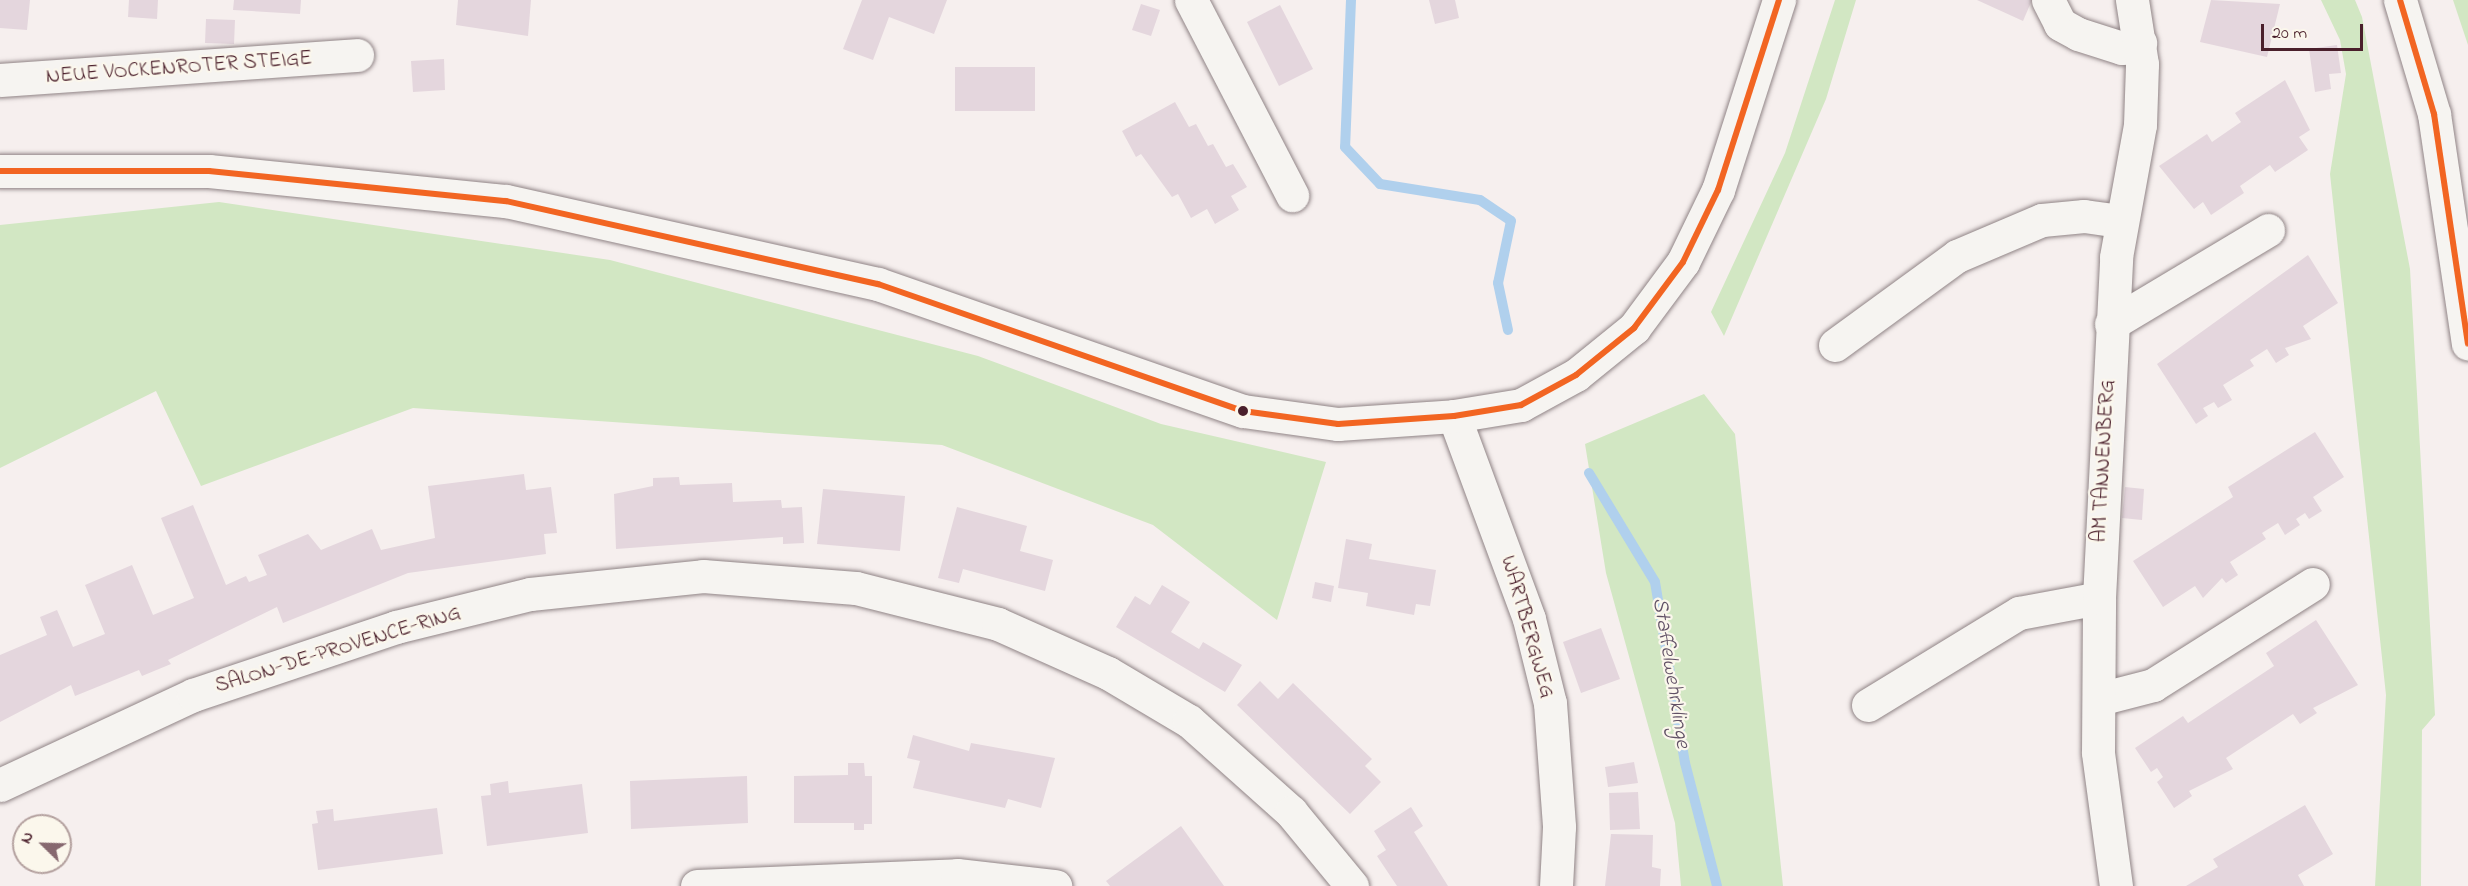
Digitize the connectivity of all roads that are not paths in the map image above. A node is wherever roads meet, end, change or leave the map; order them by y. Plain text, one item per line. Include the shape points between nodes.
1 (1191, 0) edge
2 (1779, 0) edge
3 (2048, 0) edge
4 (2132, 0) edge
5 (2400, 0) edge
6 (2140, 43) junction
7 (357, 55) dead end
8 (0, 80) edge
9 (0, 171) edge
10 (1292, 195) dead end
11 (2121, 221) junction
12 (2268, 230) dead end
13 (2111, 324) junction
14 (2468, 343) edge
15 (1835, 345) dead end
16 (1454, 416) junction
17 (2313, 584) dead end
18 (2098, 598) junction
19 (2099, 699) junction
20 (1868, 705) dead end
21 (0, 785) edge
22 (697, 886) edge
23 (1055, 886) edge
24 (1352, 886) edge
25 (1556, 886) edge
26 (2116, 886) edge

1 - 10 street
2 - 16 street via 1718,190 1683,262 1634,328 1576,375 1521,405
3 - 6 street via 2060,24 2078,34 2122,48
4 - 6 street, AM TANNENBERG
5 - 14 street via 2434,114
6 - 11 street, AM TANNENBERG via 2140,125
7 - 8 street, NEUE VOCKENROTER STEIGE
9 - 16 street via 209,171 506,201 879,284 1243,411 1338,424
11 - 13 street, AM TANNENBERG
11 - 15 street via 2084,216 2042,220 1957,256
12 - 13 street
13 - 18 street, AM TANNENBERG
16 - 25 street, WARTBERGWEG via 1475,482 1529,619 1550,703 1560,827
17 - 19 street via 2153,684
18 - 19 street, AM TANNENBERG
18 - 20 street via 2019,613
19 - 26 street, AM TANNENBERG via 2098,753
21 - 24 street, SALON-DE-PROVENCE-RING via 193,695 396,627 530,594 703,576 856,588 998,624 1108,673 1189,721 1291,812
22 - 23 street via 957,875

